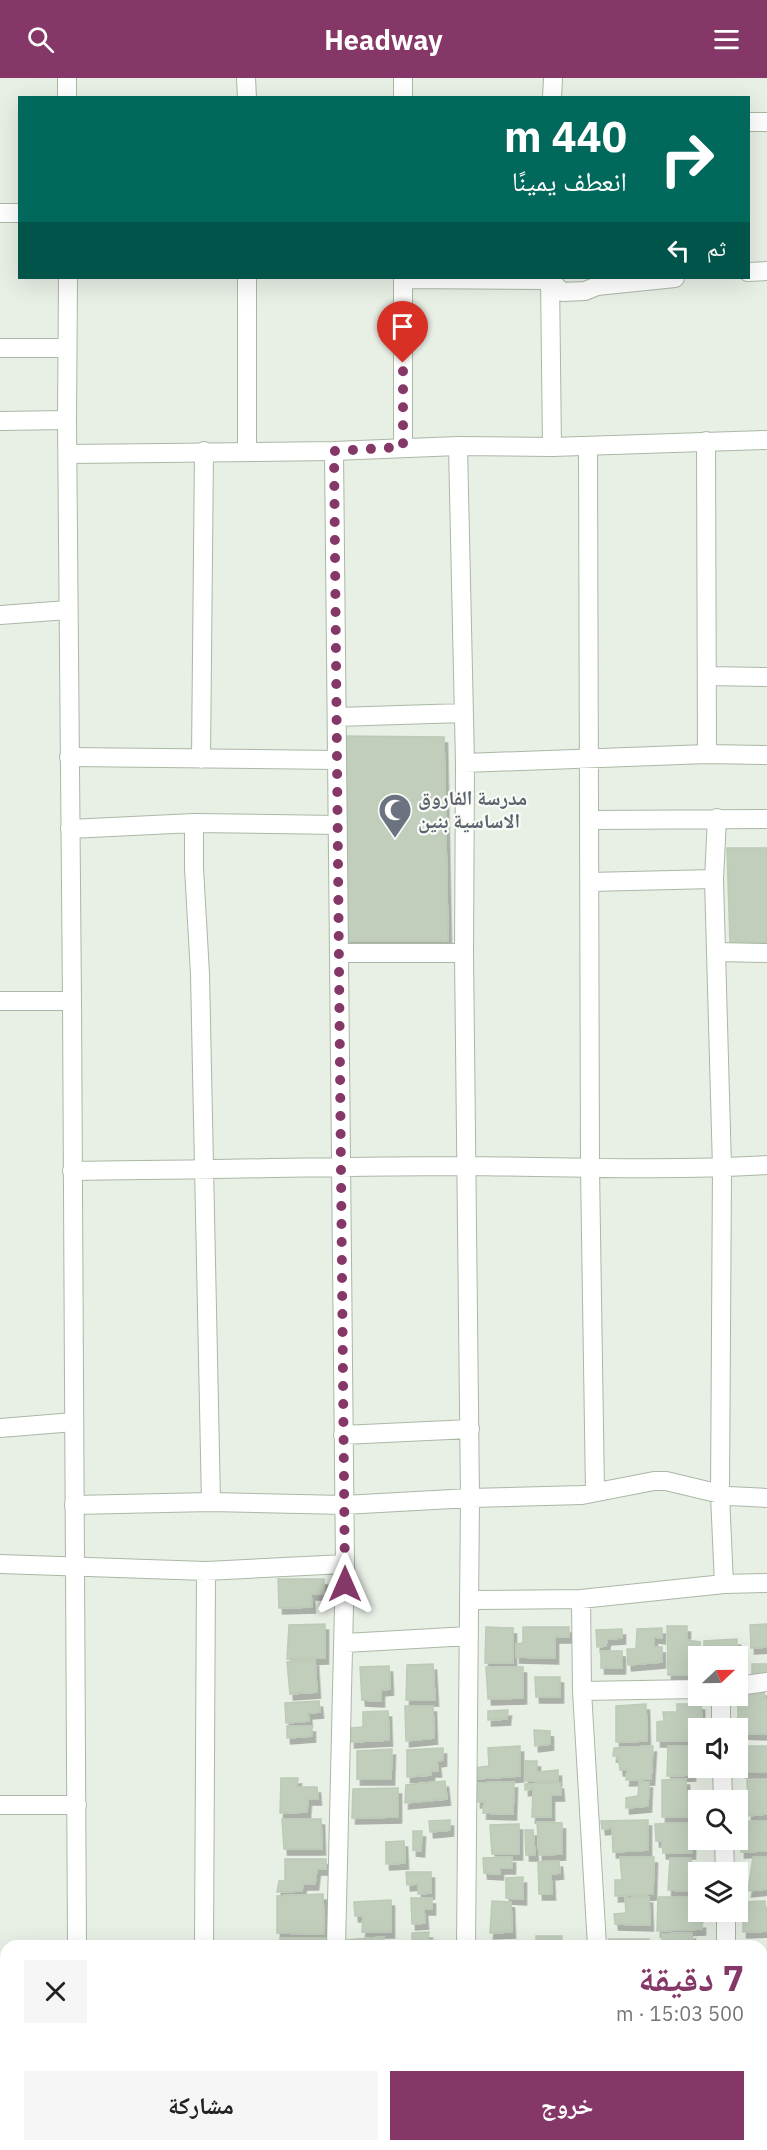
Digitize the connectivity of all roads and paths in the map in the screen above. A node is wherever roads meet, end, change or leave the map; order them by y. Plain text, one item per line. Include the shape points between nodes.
1 (67, 78) edge
2 (246, 78) edge
3 (403, 78) edge
4 (552, 78) edge
5 (68, 96) edge
6 (247, 96) edge
7 (403, 96) edge
8 (552, 96) edge
9 (750, 122) edge
10 (767, 122) edge
11 (0, 213) edge
12 (18, 213) edge
13 (767, 271) edge
14 (750, 272) edge
15 (68, 279) edge
16 (247, 279) edge
17 (404, 279) edge
18 (550, 279) edge
19 (665, 279) edge
20 (0, 348) edge
21 (67, 348) junction
22 (67, 420) junction
23 (0, 421) edge
24 (767, 440) edge
25 (706, 441) junction
26 (458, 446) junction
27 (588, 446) junction
28 (403, 447) junction
29 (552, 447) junction
30 (247, 450) junction
31 (204, 451) junction
32 (334, 451) junction
33 (68, 454) junction
34 (68, 610) junction
35 (0, 615) edge
36 (708, 676) junction
37 (767, 677) edge
38 (463, 713) junction
39 (337, 717) junction
40 (707, 754) junction
41 (767, 755) edge
42 (69, 757) junction
43 (201, 759) junction
44 (590, 759) junction
45 (338, 760) junction
46 (465, 764) junction
47 (717, 818) junction
48 (767, 819) edge
49 (590, 820) junction
50 (194, 823) junction
51 (338, 825) junction
52 (70, 829) junction
53 (714, 879) junction
54 (590, 882) junction
55 (716, 952) junction
56 (767, 952) edge
57 (339, 953) junction
58 (464, 953) junction
59 (0, 1001) edge
60 (72, 1001) junction
61 (767, 1165) edge
62 (467, 1166) junction
63 (342, 1167) junction
64 (722, 1168) junction
65 (590, 1169) junction
66 (204, 1170) junction
67 (72, 1171) junction
68 (74, 1422) junction
69 (0, 1428) edge
70 (470, 1429) junction
71 (343, 1435) junction
72 (595, 1492) junction
73 (720, 1495) junction
74 (470, 1498) junction
75 (767, 1498) edge
76 (211, 1502) junction
77 (74, 1505) junction
78 (344, 1505) junction
79 (0, 1564) edge
80 (345, 1564) junction
81 (75, 1567) junction
82 (206, 1571) junction
83 (767, 1583) edge
84 (724, 1584) junction
85 (581, 1599) junction
86 (470, 1600) junction
87 (469, 1636) junction
88 (345, 1644) junction
89 (767, 1682) edge
90 (748, 1685) edge
91 (688, 1689) edge
92 (582, 1691) junction
93 (0, 1805) edge
94 (77, 1805) junction
95 (726, 1922) edge
96 (77, 1940) edge
97 (204, 1940) edge
98 (336, 1940) edge
99 (466, 1940) edge
100 (597, 1940) edge
101 (726, 1940) edge

1 - 5 street
2 - 6 street
3 - 7 street
4 - 8 street
9 - 10 street
11 - 12 street
13 - 14 street
15 - 21 street
16 - 30 street
17 - 28 street
18 - 19 street via 562,292
18 - 29 street
20 - 21 street
21 - 22 street
22 - 23 street
22 - 33 street
24 - 25 street
25 - 27 street
25 - 36 street
26 - 28 street
26 - 29 street
26 - 38 street
27 - 29 street
27 - 44 street
28 - 32 street
30 - 31 street
30 - 32 street
31 - 33 street
31 - 43 street
32 - 39 street
33 - 34 street
34 - 35 street
34 - 42 street
36 - 37 street
36 - 40 street
38 - 39 street
38 - 46 street
39 - 45 street
40 - 41 street
40 - 44 street
42 - 43 street
42 - 52 street
43 - 45 street
44 - 46 street
44 - 49 street
45 - 51 street
46 - 58 street
47 - 48 street
47 - 49 street
47 - 53 street
49 - 54 street
50 - 51 street
50 - 52 street
50 - 66 street
51 - 57 street
52 - 60 street
53 - 54 street
53 - 55 street
54 - 65 street
55 - 56 street
55 - 64 street
57 - 58 street
57 - 63 street
58 - 62 street
59 - 60 street
60 - 67 street
61 - 64 street
62 - 63 street
62 - 65 street
62 - 70 street
63 - 66 street
63 - 71 street
64 - 65 street
64 - 73 street
65 - 72 street
66 - 67 street
66 - 76 street
67 - 68 street
68 - 69 street
68 - 77 street
70 - 71 street
70 - 74 street
71 - 78 street
72 - 73 street via 654,1480
72 - 74 street
73 - 75 street
73 - 84 street
74 - 78 street
74 - 86 street
76 - 77 street
76 - 78 street
77 - 81 street
78 - 80 street
79 - 81 street
80 - 82 street
80 - 88 street
81 - 82 street
81 - 94 street
82 - 97 street
83 - 84 street
84 - 85 street
85 - 86 street
85 - 92 street
86 - 87 street
87 - 88 street
87 - 99 street
88 - 98 street
89 - 90 street
91 - 92 street
92 - 100 street
93 - 94 street
94 - 96 street
95 - 101 street

